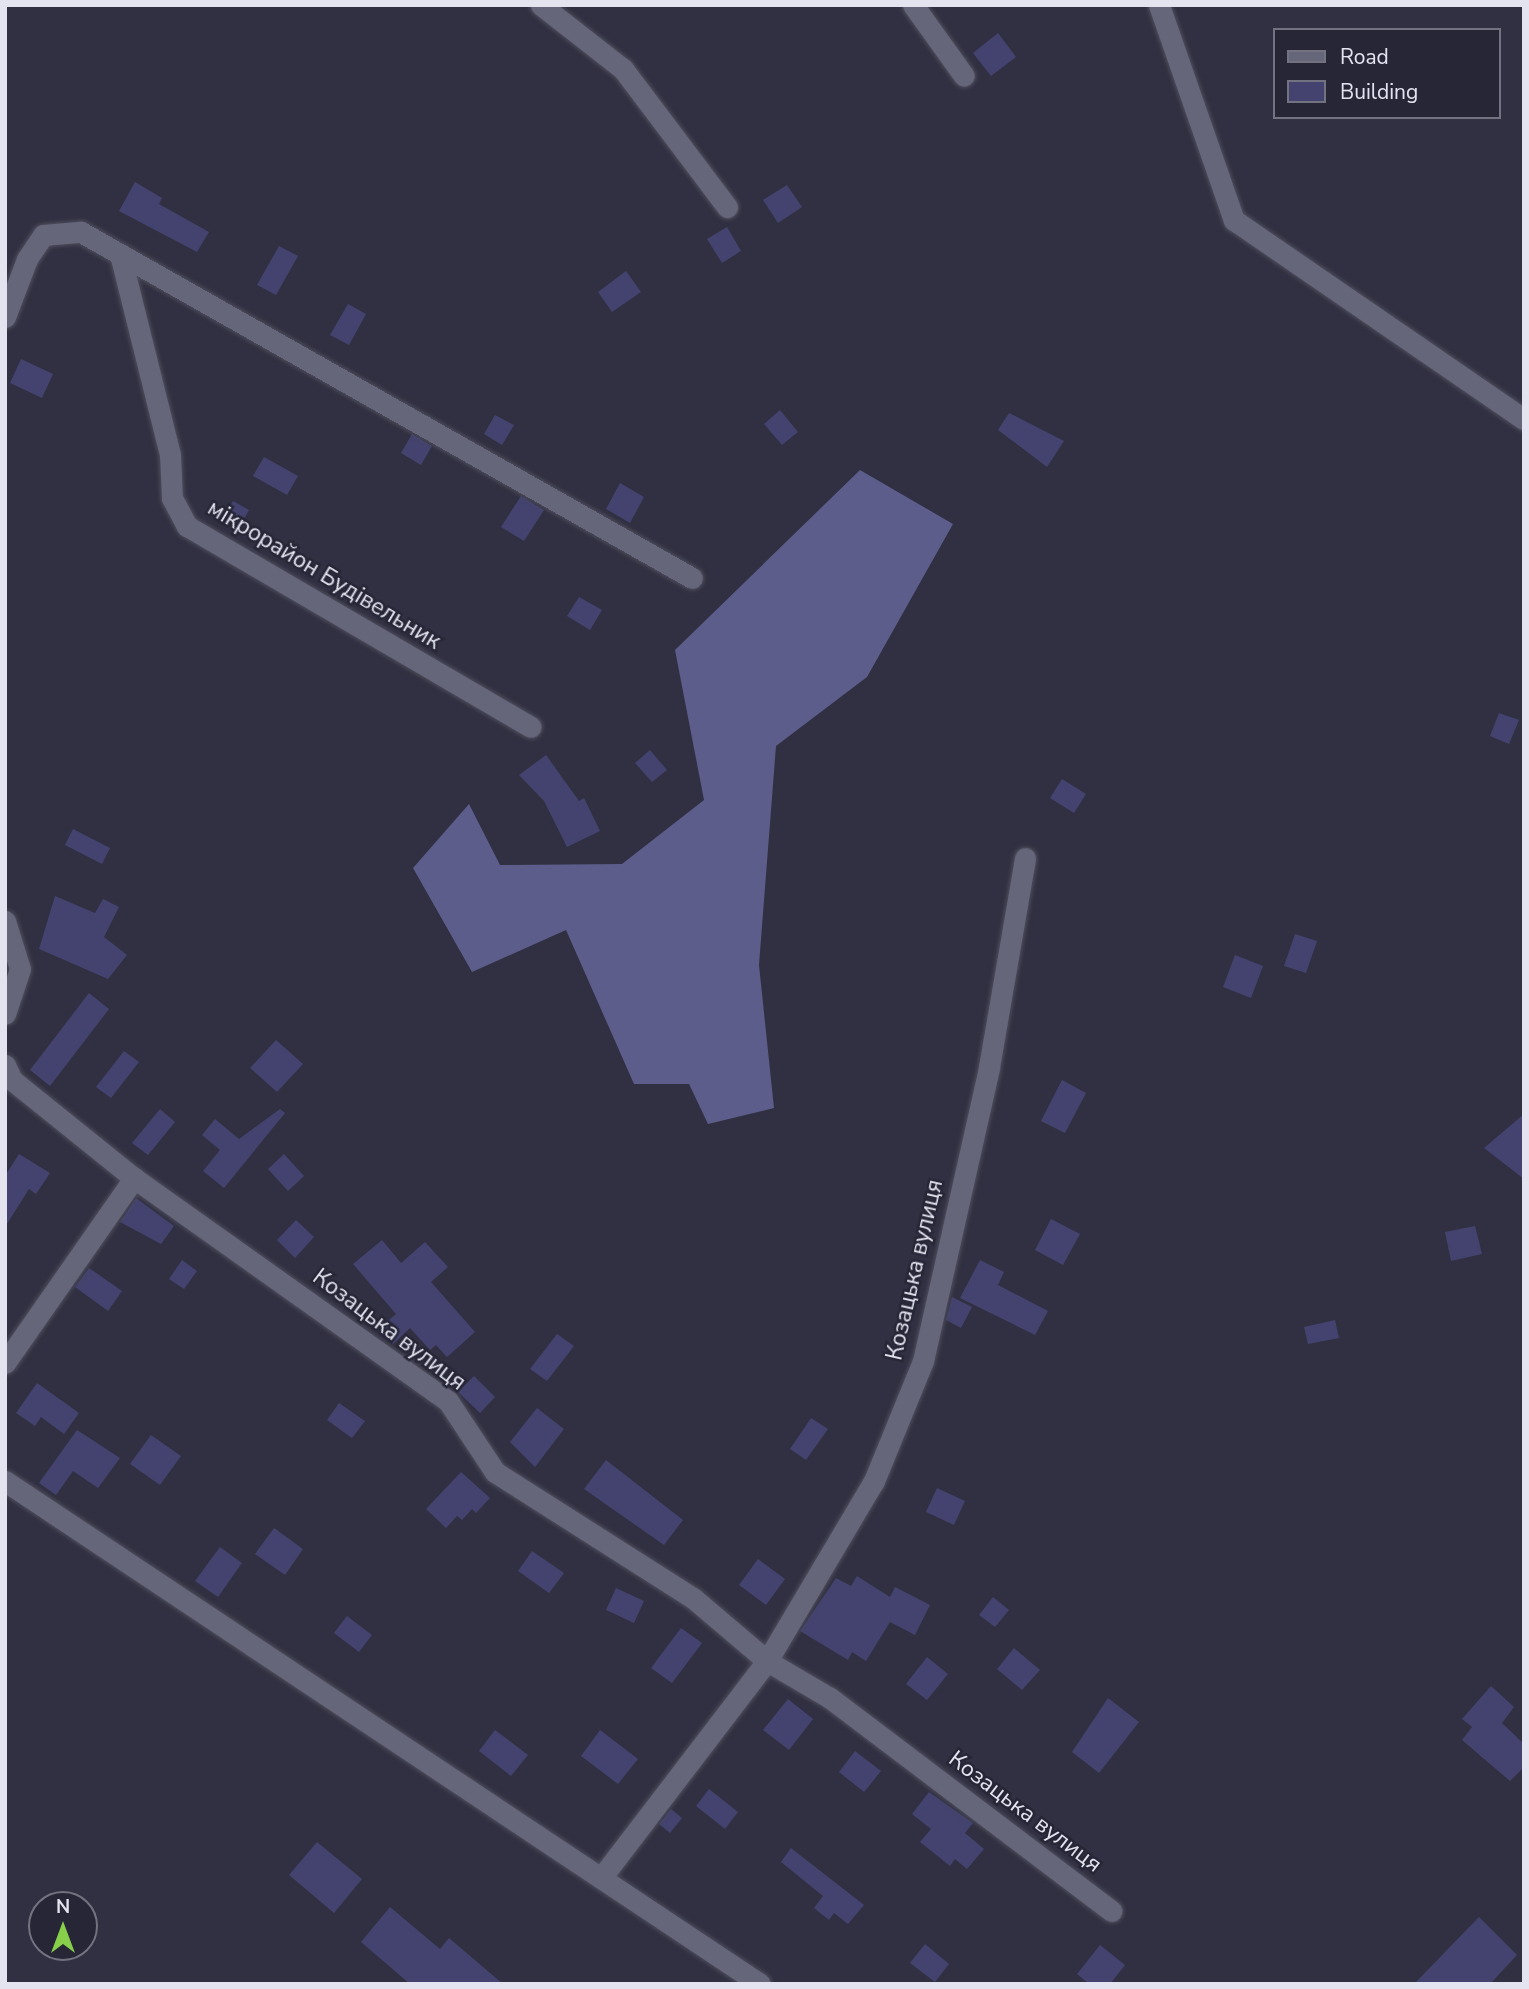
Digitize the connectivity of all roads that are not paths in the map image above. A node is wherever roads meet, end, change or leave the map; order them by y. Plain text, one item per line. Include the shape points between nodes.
1 (541, 5) edge
2 (913, 5) edge
3 (1159, 5) edge
4 (964, 76) dead end
5 (727, 207) dead end
6 (120, 254) junction
7 (5, 317) edge
8 (1524, 419) edge
9 (692, 578) dead end
10 (531, 727) dead end
11 (1025, 858) dead end
12 (5, 921) edge
13 (5, 1014) edge
14 (5, 1065) edge
15 (134, 1178) junction
16 (5, 1363) edge
17 (5, 1481) edge
18 (767, 1661) junction
19 (601, 1878) junction
20 (1112, 1911) dead end
21 (760, 1984) edge

1 - 5 street via 623,69
2 - 4 street
3 - 8 street via 1234,219
6 - 7 street via 81,232 43,235 27,259
6 - 9 street
6 - 10 street, мікрорайон Будівельник via 170,454 172,498 187,526
11 - 18 street, Козацька вулиця via 989,1067 923,1361 874,1482
12 - 13 street via 20,969
14 - 15 street, Козацька вулиця via 12,1080
15 - 16 street
15 - 18 street, Козацька вулиця via 448,1401 495,1472 693,1598
17 - 19 street
18 - 19 street, Козацька вулиця
18 - 20 street, Козацька вулиця via 830,1698
19 - 21 street

